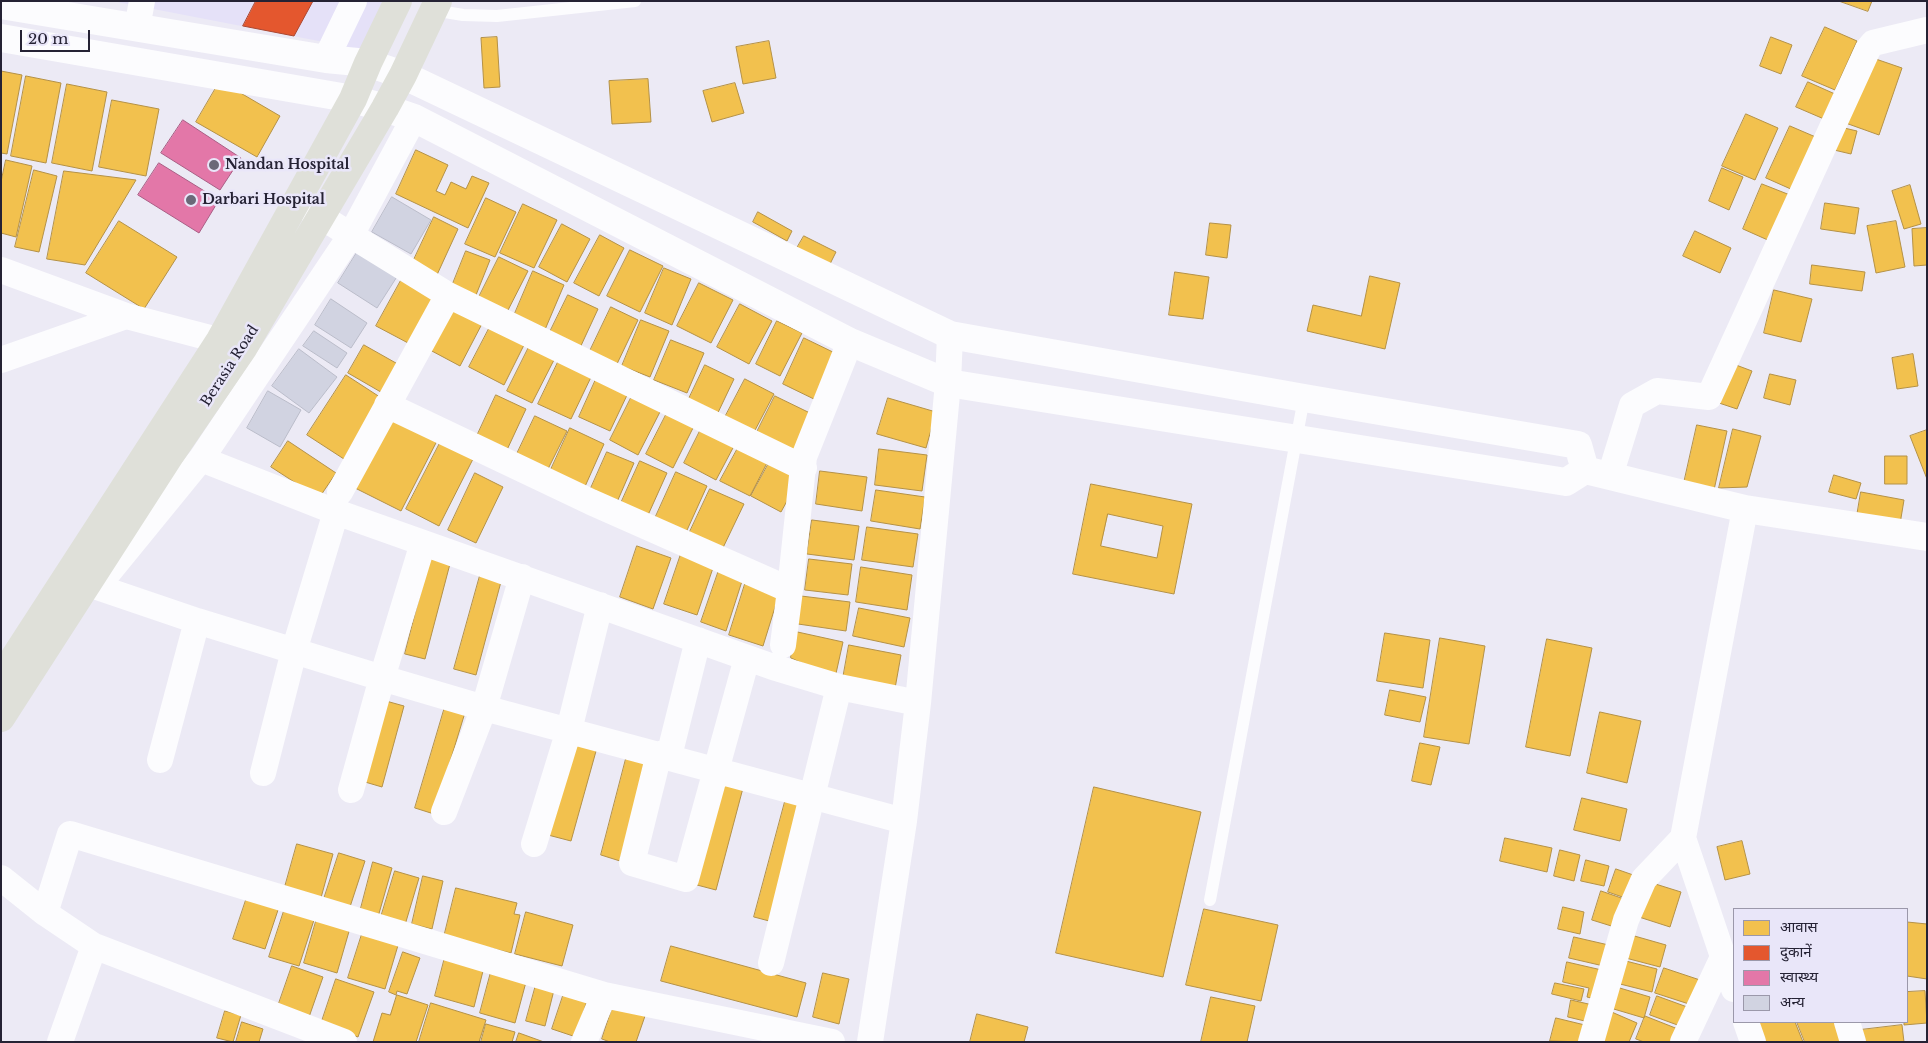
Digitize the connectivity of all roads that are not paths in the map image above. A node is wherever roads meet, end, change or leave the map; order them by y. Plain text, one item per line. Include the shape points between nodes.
1 (142, 1) edge
2 (354, 1) edge
3 (398, 1) edge
4 (635, 1) edge
5 (8, 6) edge
6 (435, 6) edge
7 (137, 28) junction
8 (1927, 30) edge
9 (5, 39) edge
10 (326, 59) junction
11 (368, 63) junction
12 (403, 75) junction
13 (353, 99) junction
14 (385, 108) junction
15 (414, 118) junction
16 (297, 202) junction
17 (321, 217) junction
18 (351, 235) junction
19 (1, 270) edge
20 (448, 295) junction
21 (126, 316) junction
22 (950, 335) junction
23 (850, 342) junction
24 (232, 344) junction
25 (1, 360) edge
26 (948, 383) junction
27 (1304, 398) junction
28 (388, 405) junction
29 (1295, 439) junction
30 (201, 458) junction
31 (804, 468) junction
32 (1584, 470) junction
33 (1610, 476) junction
34 (338, 502) junction
35 (1745, 510) junction
36 (1927, 536) edge
37 (423, 543) junction
38 (522, 577) junction
39 (85, 582) junction
40 (790, 590) junction
41 (600, 605) junction
42 (197, 621) junction
43 (698, 640) junction
44 (783, 644) dead end
45 (294, 651) junction
46 (747, 658) junction
47 (1, 678) edge
48 (382, 678) junction
49 (839, 687) junction
50 (918, 703) junction
51 (484, 708) junction
52 (1, 718) edge
53 (569, 730) junction
54 (664, 755) junction
55 (160, 760) dead end
56 (717, 770) junction
57 (264, 773) dead end
58 (351, 790) dead end
59 (812, 796) junction
60 (444, 812) dead end
61 (904, 821) junction
62 (1683, 838) junction
63 (534, 844) dead end
64 (1, 878) edge
65 (1210, 900) dead end
66 (45, 913) junction
67 (94, 946) junction
68 (1723, 957) junction
69 (772, 963) dead end
70 (1733, 986) edge
71 (604, 994) junction
72 (1746, 1023) edge
73 (1847, 1023) edge
74 (60, 1042) edge
75 (344, 1042) edge
76 (584, 1042) edge
77 (832, 1042) edge
78 (870, 1042) edge
79 (1591, 1042) edge
80 (1683, 1042) edge
81 (1753, 1042) edge
82 (1853, 1042) edge

1 - 7 street
2 - 10 street
3 - 11 main road, Berasia Road
4 - 6 lane via 498,16 463,16
5 - 7 street
5 - 9 street
6 - 12 main road, Berasia Road
7 - 10 street
8 - 33 street via 1873,43 1868,49 1709,398 1657,391 1632,405
9 - 13 street
10 - 11 street
11 - 12 street
11 - 13 main road, Berasia Road
12 - 14 main road, Berasia Road
12 - 22 street
13 - 14 street
13 - 16 main road, Berasia Road
14 - 15 street
14 - 17 main road, Berasia Road
15 - 18 street
15 - 23 street
16 - 17 street
16 - 24 main road, Berasia Road
17 - 18 street
17 - 24 main road, Berasia Road
18 - 20 street
18 - 30 street
19 - 21 street
20 - 28 street
20 - 31 street
21 - 24 street
21 - 25 street
22 - 26 street
22 - 27 street
23 - 26 street
23 - 31 street via 808,446
24 - 39 main road, Berasia Road via 172,454
26 - 29 street
26 - 50 street
27 - 29 lane
27 - 32 street via 1578,445
28 - 34 street
28 - 40 street via 591,502
29 - 32 street via 1566,482
29 - 65 lane
30 - 34 street
30 - 39 street
31 - 40 street
32 - 33 street
33 - 35 street
34 - 37 street
34 - 45 street
35 - 36 street
35 - 62 street
37 - 38 street
37 - 48 street
38 - 41 street
38 - 51 street
39 - 42 street
39 - 47 main road, Berasia Road
39 - 52 main road, Berasia Road
40 - 44 street
41 - 43 street
41 - 53 street
42 - 45 street
42 - 55 street
43 - 46 street
43 - 54 street
45 - 48 street
45 - 57 street
46 - 49 street
46 - 56 street
48 - 51 street
48 - 58 street
49 - 50 street
49 - 59 street
50 - 61 street
51 - 53 street
51 - 60 street
53 - 54 street
53 - 63 street
54 - 56 street
54 - 56 street via 632,863 686,879
56 - 59 street
59 - 61 street
59 - 69 street
61 - 78 street
62 - 68 street
62 - 79 street via 1644,879 1626,920
64 - 66 street
66 - 67 street
66 - 71 street via 70,834
67 - 74 street
67 - 75 street
68 - 70 street
68 - 80 street
71 - 76 street
71 - 77 street
72 - 81 street
73 - 82 street

